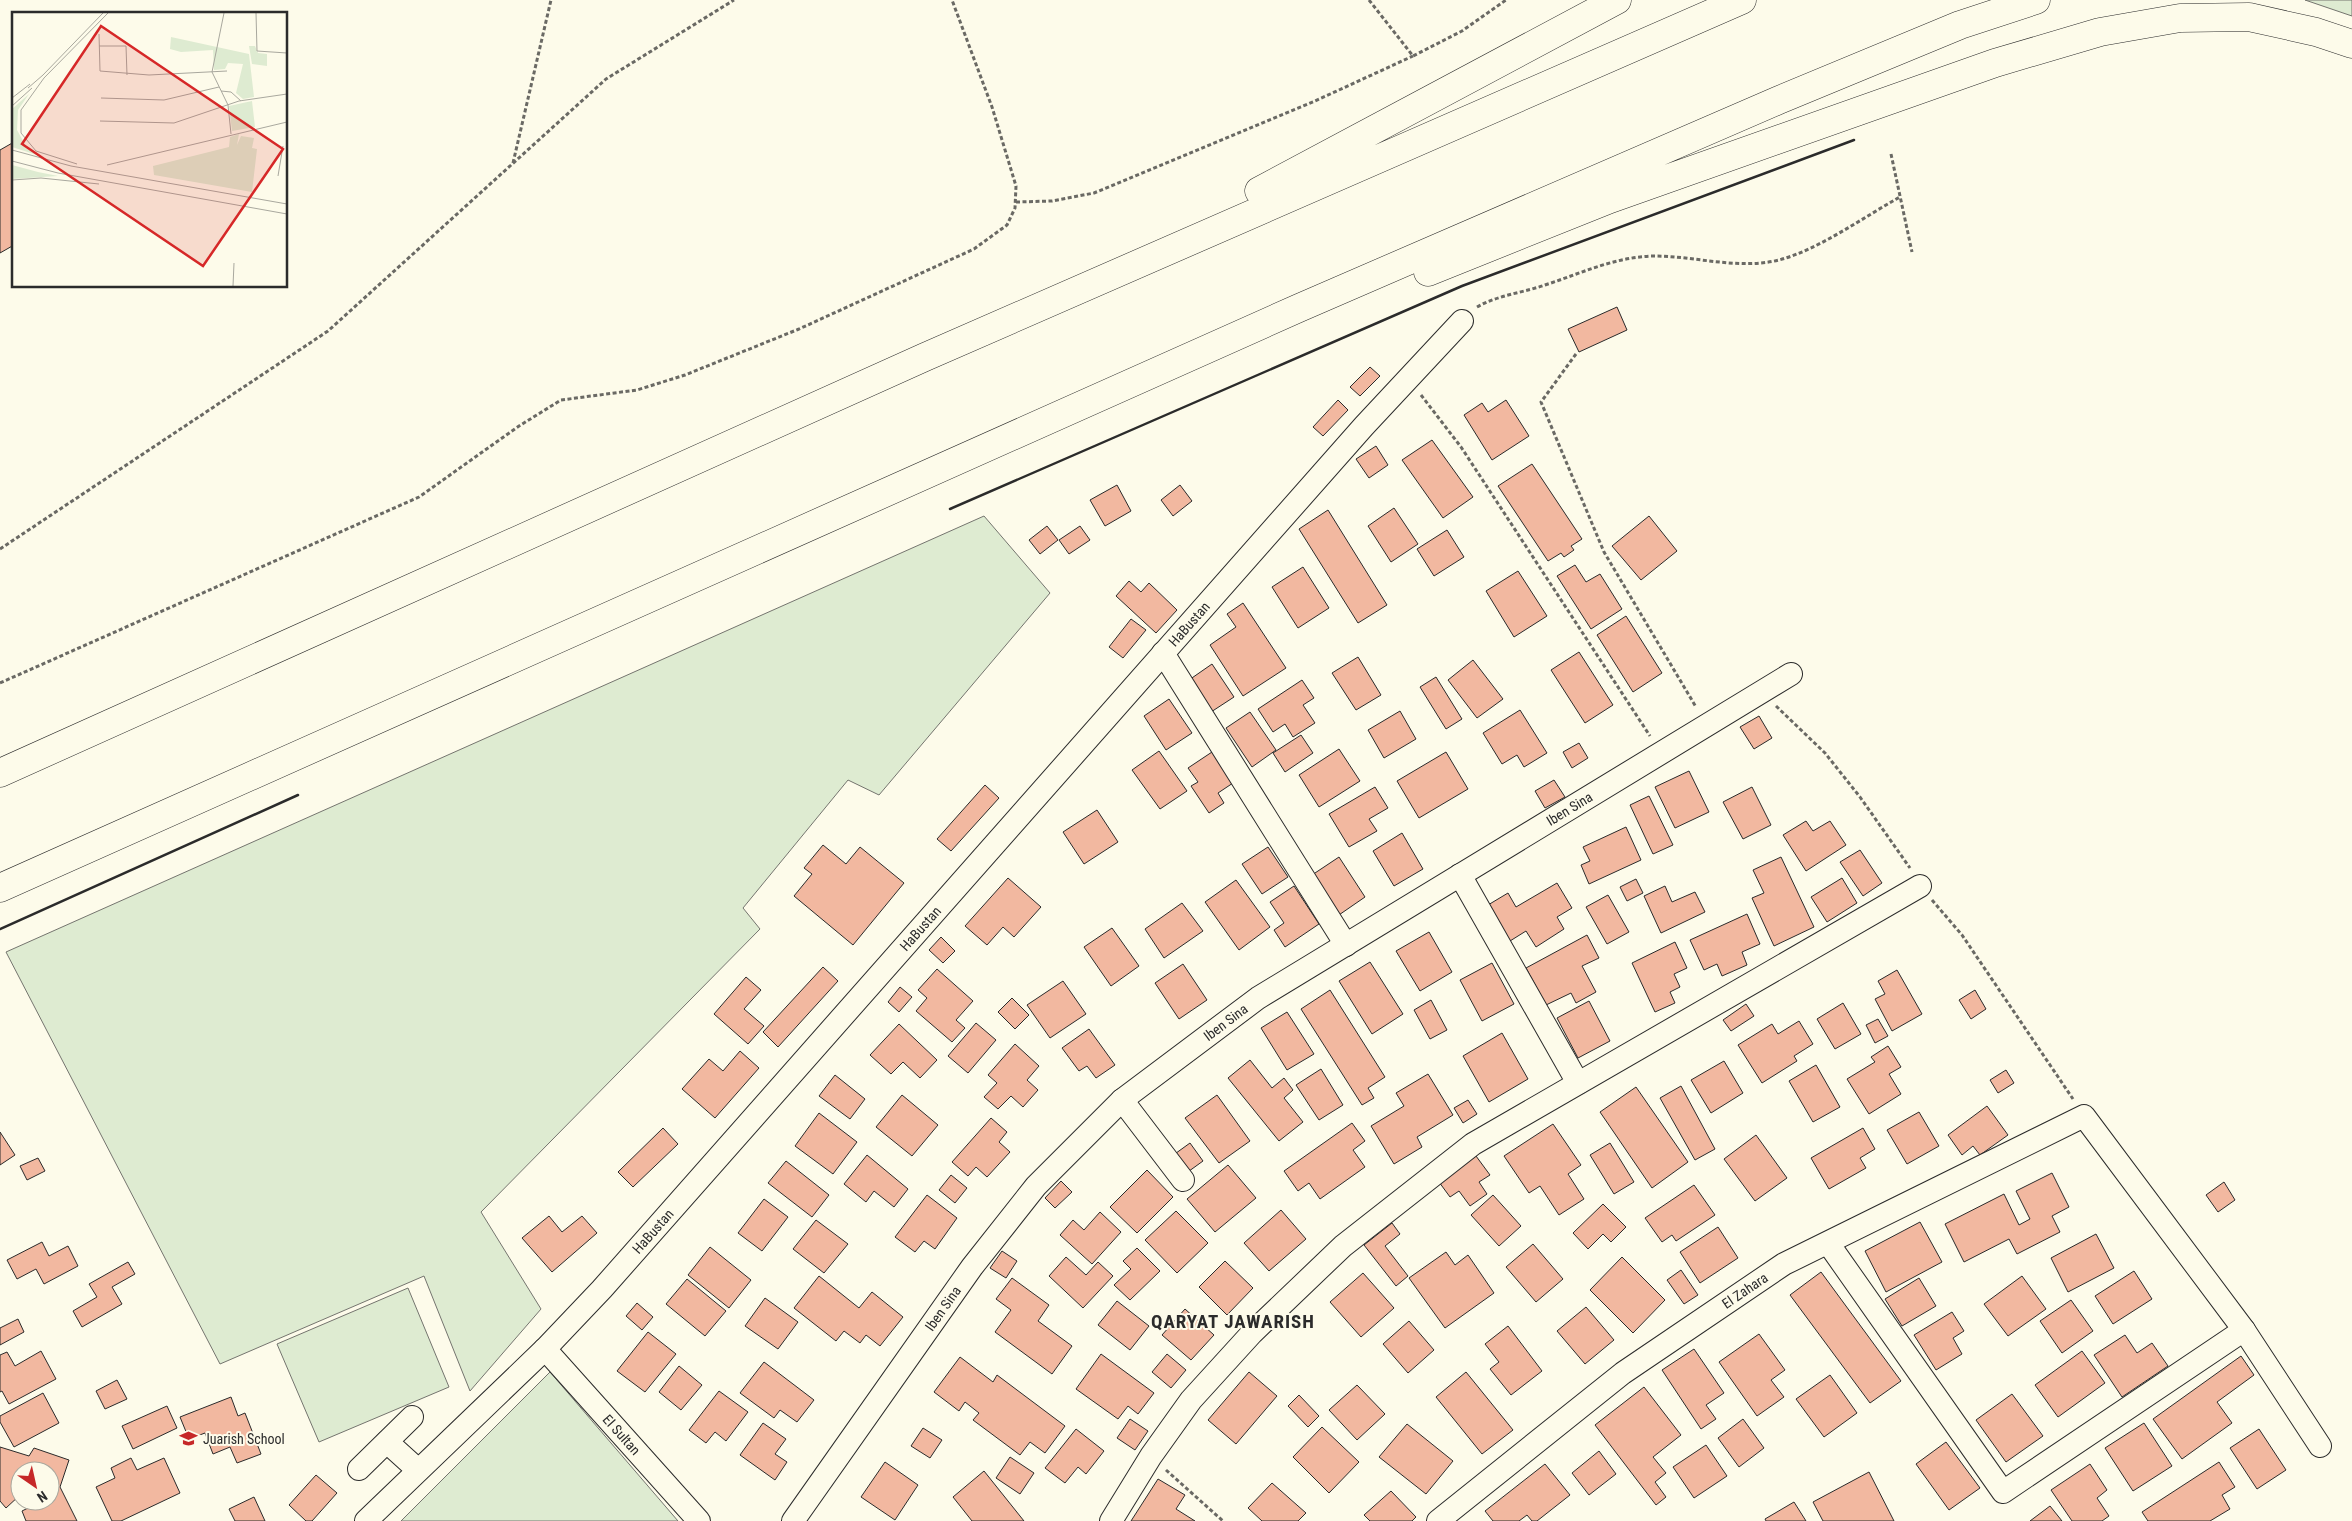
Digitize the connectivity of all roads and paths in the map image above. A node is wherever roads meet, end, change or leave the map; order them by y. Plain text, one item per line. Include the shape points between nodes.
1 (551, 0) edge
2 (734, 0) edge
3 (952, 0) edge
4 (1369, 0) edge
5 (1506, 0) edge
6 (1617, 0) edge
7 (1742, 0) edge
8 (2036, 0) edge
9 (2352, 44) edge
10 (1413, 56) junction
11 (1891, 154) dead end
12 (513, 163) junction
13 (1900, 198) junction
14 (1016, 202) junction
15 (1912, 252) dead end
16 (1066, 294) junction
17 (1462, 321) joint
18 (1576, 354) dead end
19 (1408, 379) junction
20 (1008, 439) junction
21 (0, 549) edge
22 (1163, 653) junction
23 (1791, 674) dead end
24 (0, 682) edge
25 (1707, 725) junction
26 (1661, 753) junction
27 (0, 773) edge
28 (1460, 875) junction
29 (1920, 886) dead end
30 (0, 888) edge
31 (1346, 944) junction
32 (1578, 1083) junction
33 (1122, 1100) junction
34 (1183, 1180) dead end
35 (1828, 1243) junction
36 (2244, 1330) junction
37 (545, 1349) junction
38 (412, 1417) dead end
39 (387, 1442) junction
40 (2320, 1446) dead end
41 (1151, 1456) junction
42 (359, 1469) dead end
43 (418, 1470) junction
44 (366, 1521) edge
45 (699, 1521) edge
46 (793, 1521) edge
47 (1111, 1521) edge
48 (1223, 1521) edge
49 (1438, 1521) edge

1 - 12 path
2 - 12 path via 606,79
3 - 14 path via 992,107 1016,186
4 - 10 path
5 - 10 path via 1462,31
6 - 16 highway
7 - 16 highway
8 - 20 highway via 1960,26 1778,100 1308,304
9 - 20 highway via 2249,17 2180,18 2100,32 1996,63 1610,199
10 - 14 path via 1315,101 1094,193 1052,201
11 - 13 path
12 - 21 path via 328,331
13 - 15 path
13 - 17 path via 1802,252 1778,260 1728,262 1656,256 1627,258 1491,299
14 - 24 path via 1006,225 974,249 799,329 685,375 637,390 561,400 419,497
16 - 27 highway
17 - 19 street, HaBustan
18 - 25 path via 1542,402 1604,552
19 - 22 street, HaBustan
19 - 26 path via 1461,447
20 - 30 highway
22 - 31 street
22 - 37 street, HaBustan via 602,1289
23 - 25 street, Iben Sina
25 - 26 street, Iben Sina
26 - 28 street, Iben Sina
28 - 31 street, Iben Sina
28 - 32 street
29 - 32 street
31 - 33 street, Iben Sina via 1258,998
32 - 41 street via 1473,1144 1343,1246 1240,1346 1191,1400
33 - 34 street
33 - 46 street, Iben Sina via 1036,1186 990,1245
35 - 36 street, El Zahara via 2084,1116
35 - 36 street via 2003,1492
35 - 49 street, El Zahara via 1784,1264 1624,1373
36 - 40 street
37 - 43 street, HaBustan
37 - 45 street, El Sultan
38 - 39 street
39 - 42 street
39 - 43 street
41 - 47 street
41 - 48 path
43 - 44 street, HaBustan

